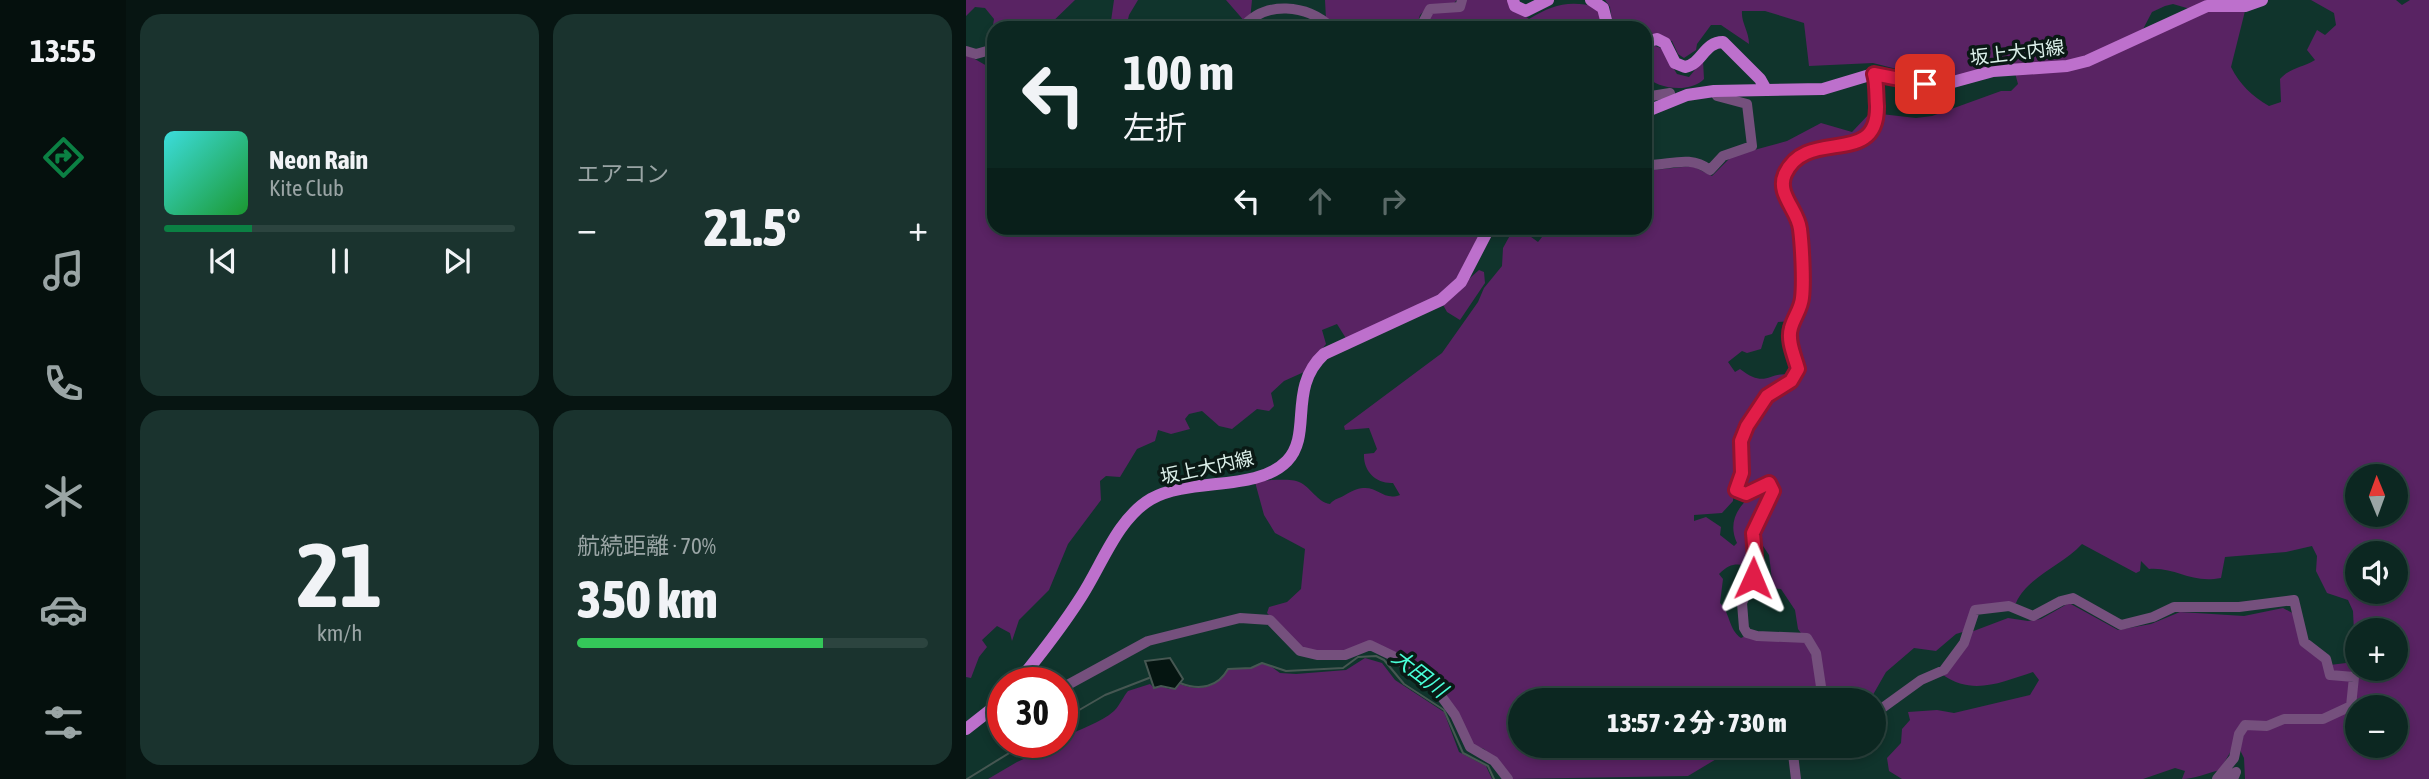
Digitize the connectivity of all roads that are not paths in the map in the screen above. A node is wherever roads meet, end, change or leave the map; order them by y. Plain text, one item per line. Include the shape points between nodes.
1 (1462, 0) edge
2 (1513, 0) edge
3 (1548, 0) edge
4 (1591, 0) edge
5 (2262, 0) edge
6 (1247, 21) edge
7 (1324, 21) edge
8 (1424, 21) edge
9 (1606, 21) edge
10 (1652, 40) edge
11 (966, 51) edge
12 (987, 51) edge
13 (1874, 74) junction
14 (1765, 88) junction
15 (1714, 91) junction
16 (1670, 93) dead end
17 (1652, 96) edge
18 (1652, 109) edge
19 (1652, 164) edge
20 (1485, 235) edge
21 (1030, 667) edge
22 (1078, 679) edge
23 (1822, 688) edge
24 (1886, 705) edge
25 (987, 713) edge
26 (966, 729) edge
27 (1793, 758) edge
28 (1508, 779) edge
29 (1796, 779) edge
30 (2217, 779) edge
31 (2225, 779) edge
32 (2233, 779) edge

1 - 8 street via 1460,7 1430,9
2 - 3 main road via 1526,11
4 - 9 main road via 1603,8
5 - 13 main road, 坂上大内線 via 2245,6 2207,6 2067,66 1993,71 1935,85
6 - 7 street via 1267,9 1295,5
10 - 14 main road via 1665,43 1675,63 1685,67 1695,64 1711,45 1723,42
11 - 12 street
13 - 14 main road, 坂上大内線 via 1823,89
13 - 23 street via 1877,114 1868,136 1855,144 1817,148 1799,157 1786,174 1785,195 1800,227 1802,299 1790,330 1798,369 1791,381 1767,396 1747,426 1736,490 1746,494 1769,483 1773,491 1753,533 1756,569 1742,603 1744,628 1757,636 1807,638 1816,653
14 - 15 main road, 坂上大内線
15 - 18 main road, 坂上大内線
15 - 19 street via 1717,96 1747,104 1752,146 1723,156 1710,170 1687,160
16 - 17 street
20 - 21 main road, 坂上大内線 via 1461,282 1441,300 1324,354 1312,365 1303,386 1295,449 1280,467 1261,476 1168,491 1138,508 1072,612
22 - 28 street via 1148,641 1203,625 1263,618 1300,651 1345,655 1370,645 1395,657 1436,689 1455,715 1469,747 1494,761
24 - 30 street via 1944,670 1964,643 1978,608 2008,606 2033,616 2073,598 2116,625 2174,607 2239,607 2294,600 2304,642 2326,659 2330,676 2354,677 2351,706 2323,719 2245,725 2234,758
25 - 26 main road
27 - 29 street
31 - 32 street via 2236,772

